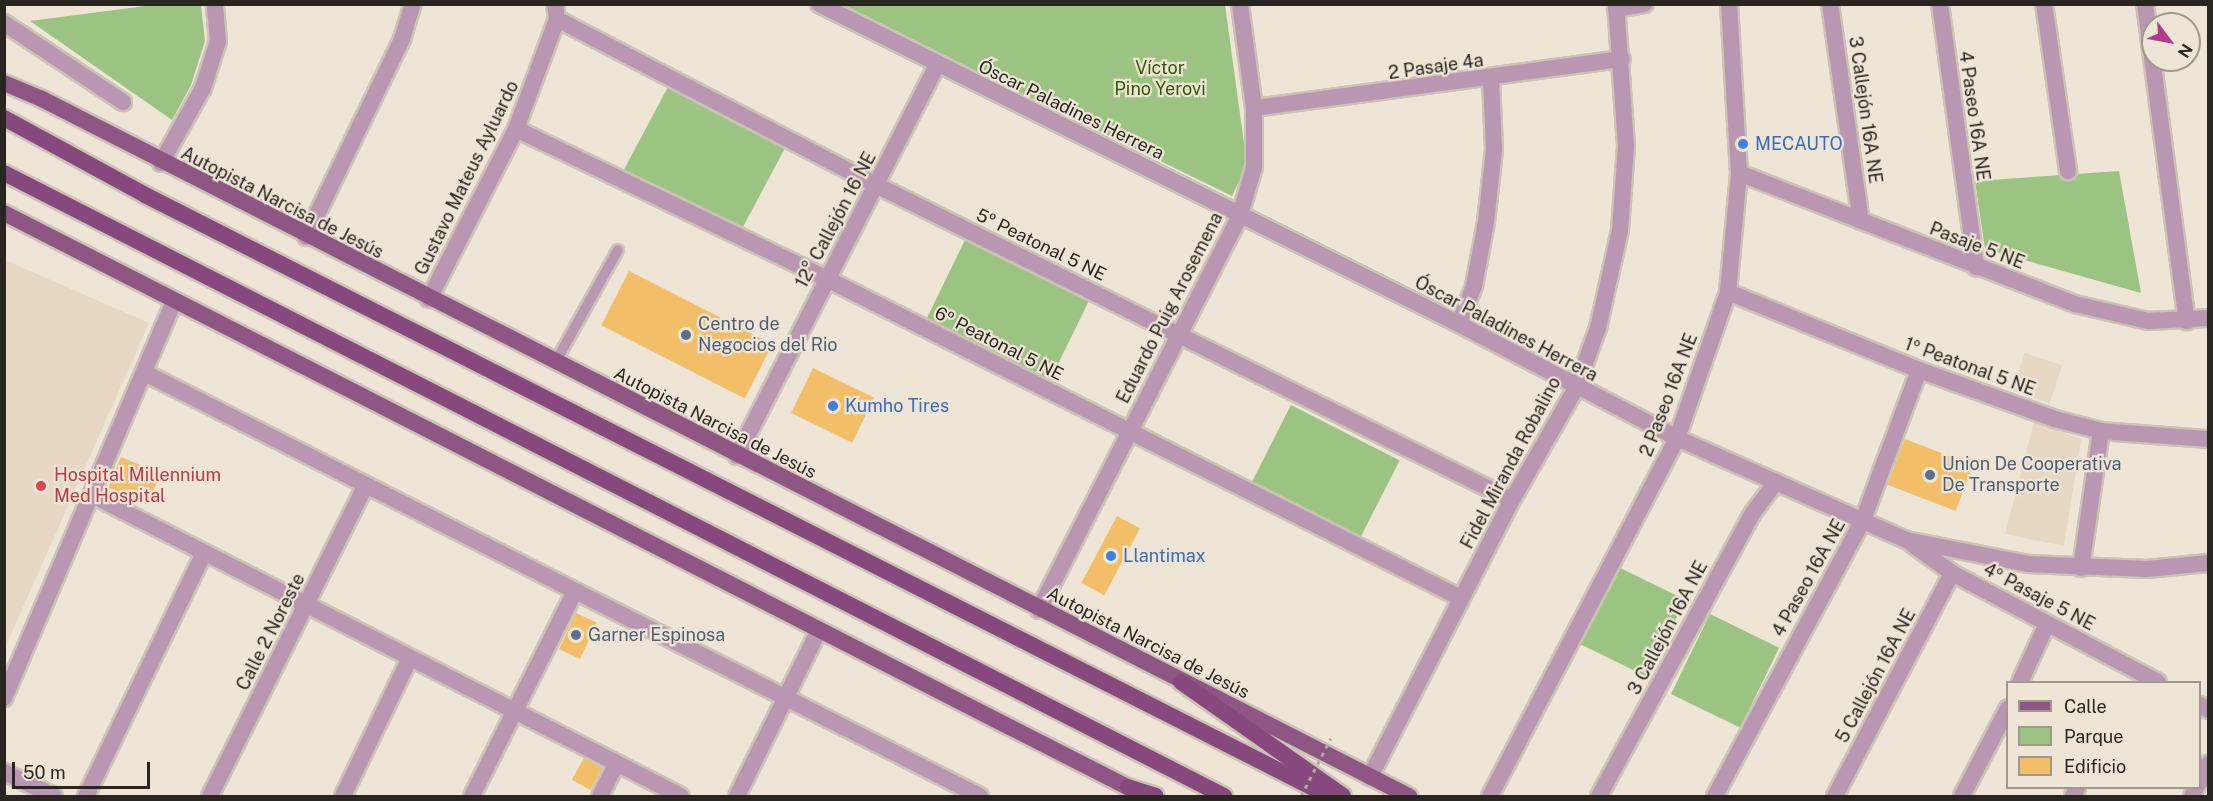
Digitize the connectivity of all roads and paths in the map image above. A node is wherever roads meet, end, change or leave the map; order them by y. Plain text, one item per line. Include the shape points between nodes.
1 (215, 4) edge
2 (412, 4) edge
3 (819, 4) edge
4 (1240, 4) edge
5 (1645, 4) edge
6 (1729, 4) edge
7 (1830, 4) edge
8 (1940, 4) edge
9 (2044, 4) edge
10 (2145, 4) edge
11 (1616, 7) edge
12 (556, 12) edge
13 (4, 23) edge
14 (1622, 59) junction
15 (937, 66) junction
16 (1491, 80) junction
17 (4, 83) edge
18 (123, 102) dead end
19 (1254, 108) junction
20 (4, 118) edge
21 (516, 129) junction
22 (161, 163) junction
23 (2068, 171) dead end
24 (4, 173) edge
25 (1739, 173) junction
26 (878, 186) junction
27 (1240, 215) junction
28 (9, 216) edge
29 (1861, 221) junction
30 (306, 237) junction
31 (618, 250) dead end
32 (1976, 268) junction
33 (825, 278) junction
34 (1728, 292) junction
35 (429, 299) junction
36 (174, 302) junction
37 (2208, 318) edge
38 (2187, 321) junction
39 (1459, 324) junction
40 (1180, 335) junction
41 (555, 363) junction
42 (1919, 370) junction
43 (145, 373) junction
44 (1576, 388) junction
45 (1129, 431) junction
46 (2101, 431) junction
47 (1677, 438) junction
48 (2208, 439) edge
49 (736, 456) junction
50 (1776, 482) junction
51 (366, 485) junction
52 (92, 495) junction
53 (1512, 500) junction
54 (1863, 520) junction
55 (1906, 540) junction
56 (204, 553) junction
57 (2208, 563) edge
58 (2081, 568) junction
59 (1952, 573) junction
60 (575, 591) junction
61 (1461, 598) junction
62 (306, 605) junction
63 (1039, 610) junction
64 (2047, 624) junction
65 (819, 630) junction
66 (410, 658) junction
67 (2133, 677) edge
68 (2020, 681) edge
69 (2153, 681) edge
70 (1181, 682) junction
71 (4, 698) edge
72 (786, 698) junction
73 (2006, 710) edge
74 (515, 712) junction
75 (1331, 738) dead end
76 (616, 764) junction
77 (2208, 764) edge
78 (4, 772) edge
79 (1370, 777) junction
80 (2201, 778) edge
81 (1128, 787) junction
82 (54, 796) edge
83 (86, 796) edge
84 (210, 796) edge
85 (343, 796) edge
86 (472, 796) edge
87 (600, 796) edge
88 (681, 796) edge
89 (737, 796) edge
90 (980, 796) edge
91 (1146, 796) edge
92 (1156, 796) edge
93 (1224, 796) edge
94 (1301, 796) edge
95 (1329, 796) edge
96 (1344, 796) edge
97 (1409, 796) edge
98 (1490, 796) edge
99 (1599, 796) edge
100 (1715, 796) edge
101 (1835, 796) edge
102 (1962, 796) edge

1 - 22 street via 218,42 203,88
2 - 30 street via 402,39
3 - 15 street, Óscar Paladines Herrera
4 - 19 street, Eduardo Puig Arosemena
5 - 11 street
6 - 25 street, 2 Paseo 16A NE
7 - 29 street, 3 Callejón 16A NE
8 - 32 street, 4 Paseo 16A NE
9 - 23 street
10 - 38 street
11 - 14 street, Fidel Miranda Robalino
12 - 21 street, Gustavo Mateus Ayluardo
12 - 26 street, 5º Peatonal 5 NE
13 - 18 street
14 - 16 street, 2 Pasaje 4a
14 - 44 street, Fidel Miranda Robalino via 1626,146 1620,230 1598,328
15 - 26 street, 12° Callejón 16 NE
15 - 27 street, Óscar Paladines Herrera
16 - 19 street, 2 Pasaje 4a
16 - 39 street via 1494,149 1486,222 1474,286
17 - 22 main road, Autopista Narcisa de Jesús
19 - 27 street, Eduardo Puig Arosemena via 1254,167
20 - 95 highway via 155,200
21 - 33 street, 6º Peatonal 5 NE
21 - 35 street, Gustavo Mateus Ayluardo
22 - 30 main road, Autopista Narcisa de Jesús
24 - 93 highway
25 - 29 street, Pasaje 5 NE
25 - 34 street, 2 Paseo 16A NE
26 - 33 street, 12° Callejón 16 NE
26 - 40 street, 5º Peatonal 5 NE
27 - 39 street, Óscar Paladines Herrera
27 - 40 street, Eduardo Puig Arosemena
28 - 36 main road
29 - 32 street, Pasaje 5 NE
30 - 35 main road, Autopista Narcisa de Jesús
31 - 41 lane
32 - 38 street, Pasaje 5 NE via 2075,304 2148,321
33 - 45 street, 6º Peatonal 5 NE
33 - 49 street, 12° Callejón 16 NE
34 - 42 street, 1º Peatonal 5 NE
34 - 47 street, 2 Paseo 16A NE
35 - 41 main road, Autopista Narcisa de Jesús
36 - 43 street
36 - 65 main road
37 - 38 street, Pasaje 5 NE
39 - 44 street, Óscar Paladines Herrera
40 - 45 street, Eduardo Puig Arosemena
40 - 53 street, 5º Peatonal 5 NE
41 - 49 main road, Autopista Narcisa de Jesús
42 - 46 street, 1º Peatonal 5 NE via 2055,419
42 - 54 street, 4 Paseo 16A NE
43 - 51 street
43 - 52 street
44 - 47 street, Óscar Paladines Herrera
44 - 53 street, Fidel Miranda Robalino
45 - 61 street, 6º Peatonal 5 NE
45 - 63 street, Eduardo Puig Arosemena
46 - 48 street, 1º Peatonal 5 NE
46 - 58 street
47 - 50 street, Óscar Paladines Herrera
47 - 98 street, 2 Paseo 16A NE
49 - 63 main road, Autopista Narcisa de Jesús
50 - 54 street, Óscar Paladines Herrera
50 - 99 street, 3 Callejón 16A NE via 1752,514
51 - 60 street
51 - 62 street, Calle 2 Noreste
52 - 56 street
52 - 71 street
53 - 61 street, Fidel Miranda Robalino
54 - 55 street, Óscar Paladines Herrera
54 - 100 street, 4 Paseo 16A NE
55 - 58 street, Óscar Paladines Herrera via 2028,564
55 - 59 street, 4º Pasaje 5 NE
56 - 62 street
56 - 83 street
57 - 58 street, Óscar Paladines Herrera via 2147,569
59 - 64 street, 4º Pasaje 5 NE
59 - 101 street, 5 Callejón 16A NE
60 - 72 street
60 - 74 street
61 - 79 street, Fidel Miranda Robalino
62 - 66 street
62 - 84 street, Calle 2 Noreste
63 - 70 main road, Autopista Narcisa de Jesús
64 - 67 street, 4º Pasaje 5 NE
64 - 68 street
65 - 72 street
65 - 81 main road
66 - 74 street
66 - 85 street
67 - 69 street, 4º Pasaje 5 NE
70 - 79 main road, Autopista Narcisa de Jesús
70 - 96 highway
72 - 89 street
72 - 90 street
73 - 102 street
74 - 76 street
74 - 86 street
75 - 94 path, bridge
76 - 87 street
76 - 88 street
77 - 80 street
78 - 82 street
79 - 97 main road, Autopista Narcisa de Jesús
81 - 91 main road
81 - 92 highway

